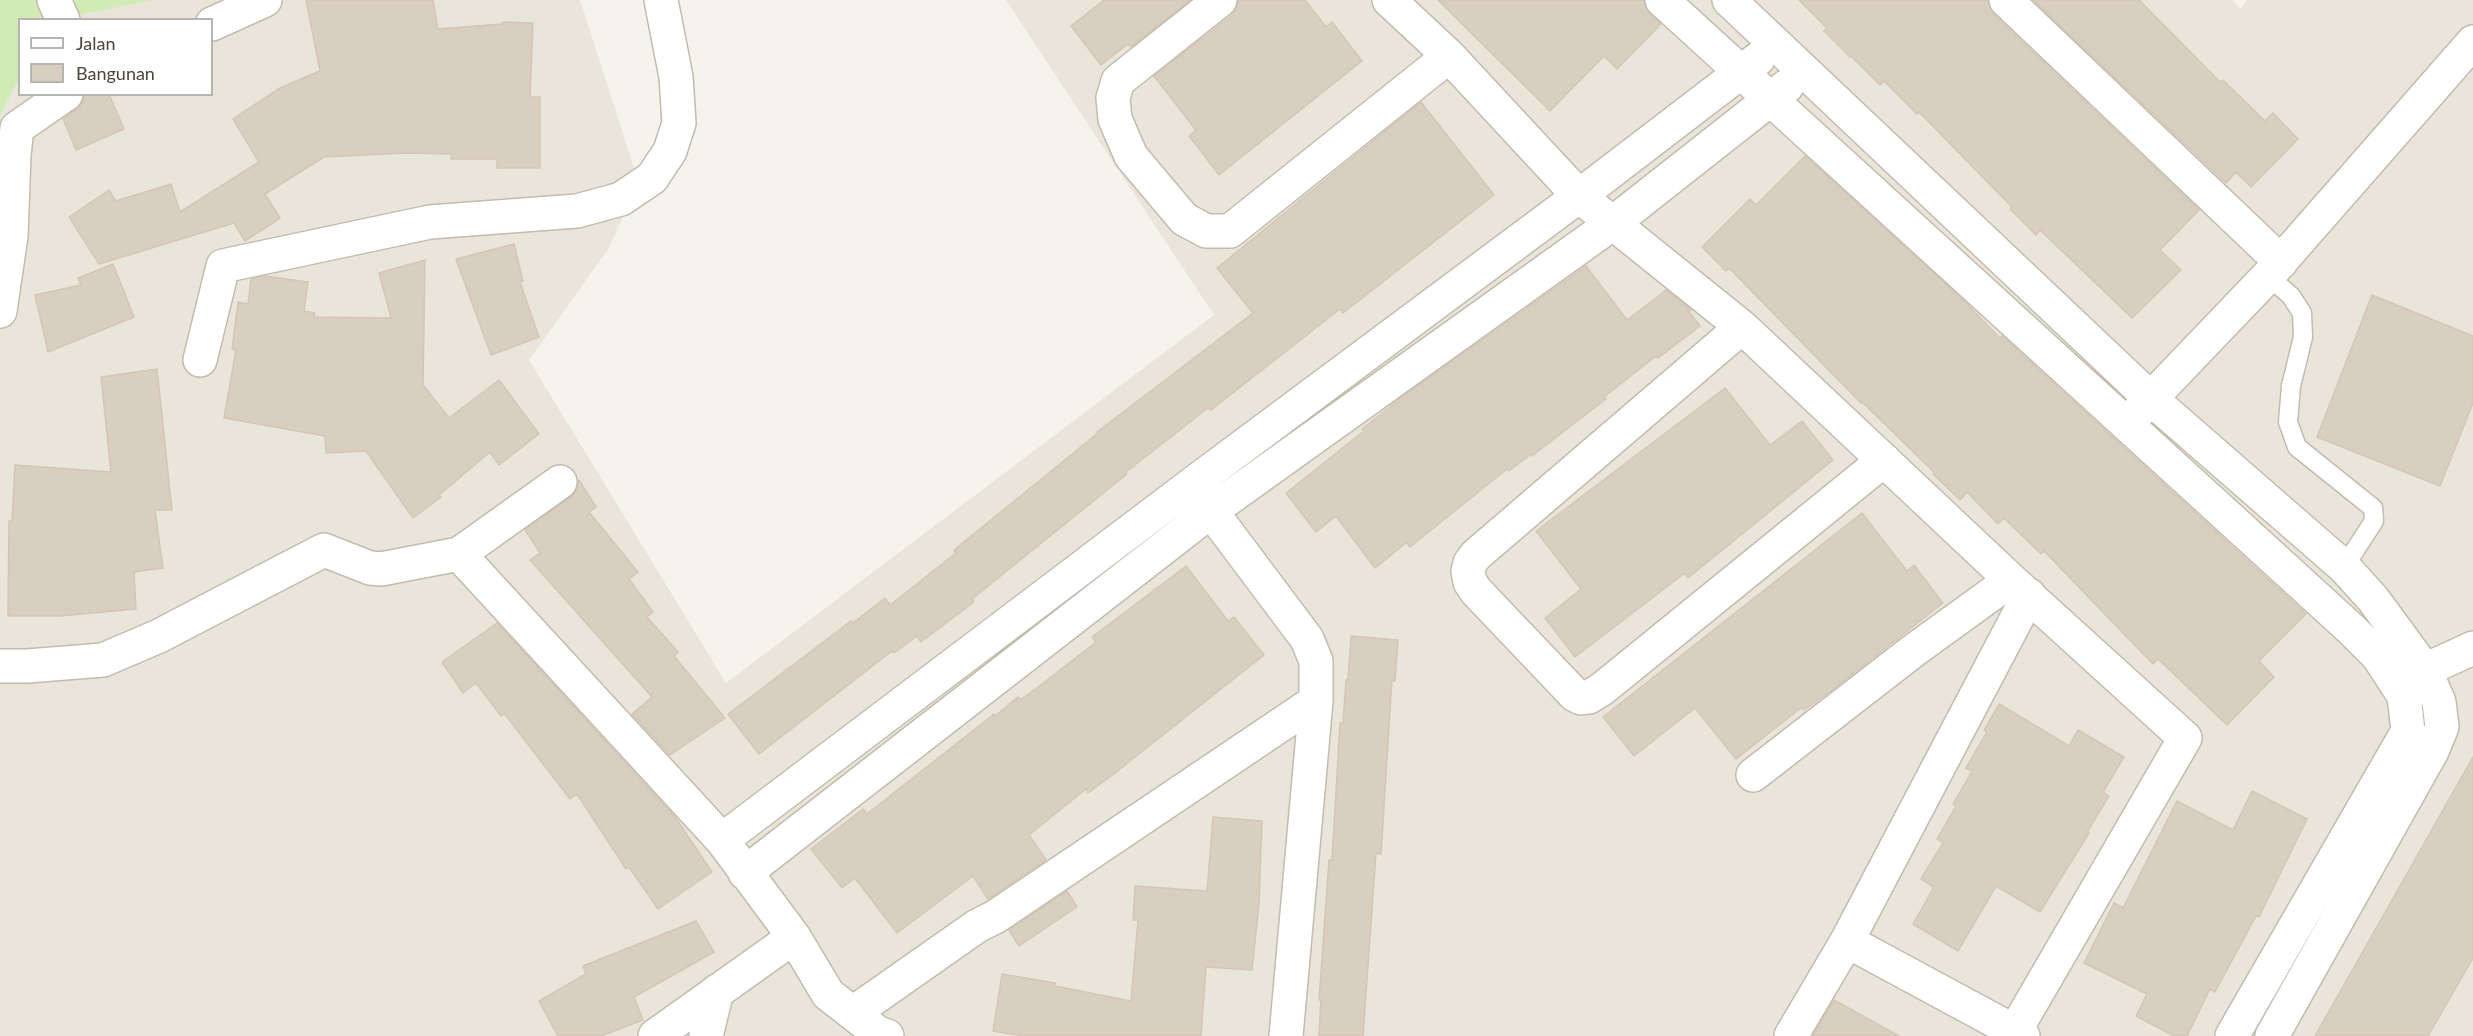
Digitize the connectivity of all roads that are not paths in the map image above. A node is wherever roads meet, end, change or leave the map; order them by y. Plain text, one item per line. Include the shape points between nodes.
1 (54, 0) edge
2 (265, 0) edge
3 (661, 0) edge
4 (1220, 0) edge
5 (1389, 0) edge
6 (1662, 0) edge
7 (1729, 0) edge
8 (2006, 0) edge
9 (62, 18) edge
10 (213, 24) edge
11 (2473, 42) edge
12 (1775, 44) junction
13 (1449, 56) junction
14 (1742, 73) junction
15 (1806, 73) junction
16 (63, 96) edge
17 (1770, 99) junction
18 (1579, 196) junction
19 (1613, 223) junction
20 (2275, 269) junction
21 (0, 311) edge
22 (1742, 327) junction
23 (200, 360) dead end
24 (2150, 398) junction
25 (2128, 425) junction
26 (1884, 460) junction
27 (560, 482) dead end
28 (1210, 511) junction
29 (459, 554) junction
30 (2344, 567) junction
31 (2020, 588) junction
32 (2473, 648) edge
33 (0, 666) edge
34 (2425, 670) junction
35 (1316, 701) junction
36 (1753, 775) dead end
37 (722, 840) junction
38 (745, 873) junction
39 (794, 937) junction
40 (1847, 941) junction
41 (717, 992) junction
42 (853, 1013) junction
43 (2017, 1035) edge
44 (655, 1036) edge
45 (706, 1036) edge
46 (887, 1036) edge
47 (1286, 1036) edge
48 (1791, 1036) edge
49 (2232, 1036) edge
50 (2272, 1036) edge

1 - 9 street
2 - 10 street
3 - 23 street via 676,77 679,123 670,151 652,178 621,199 577,212 430,222 223,266
4 - 13 street via 1118,81 1113,98 1115,119 1131,156 1184,219 1206,231 1230,231
5 - 13 street
6 - 14 street
7 - 12 street
8 - 20 street
11 - 20 street
12 - 14 street
12 - 15 street
13 - 18 street
14 - 17 street
14 - 18 street
15 - 17 street
15 - 24 street
16 - 21 street via 17,128 11,236
17 - 19 street
17 - 25 street
18 - 19 street
18 - 37 street
19 - 22 street
19 - 28 street
20 - 24 street
20 - 30 lane via 2302,313 2303,337 2291,386 2288,423 2297,447 2373,508 2374,521
22 - 26 street
22 - 26 street via 1470,562 1470,582 1476,591 1575,695 1589,697 1602,689
24 - 25 street
24 - 30 street
25 - 49 street via 2358,636 2378,657 2404,696 2408,731
26 - 31 street
27 - 29 street
28 - 35 street via 1307,639 1316,661
28 - 38 street
29 - 33 street via 381,569 324,550 159,636 103,660
29 - 37 street
30 - 34 street via 2373,599
31 - 36 street via 1913,651
31 - 40 street
31 - 43 street via 2185,738
32 - 34 street
34 - 50 street via 2439,702 2442,727 2432,751
35 - 42 street
35 - 47 street
37 - 38 street
38 - 39 street
39 - 41 street
39 - 42 street via 828,994
40 - 43 street
40 - 48 street
41 - 44 street
41 - 45 street
42 - 46 street

